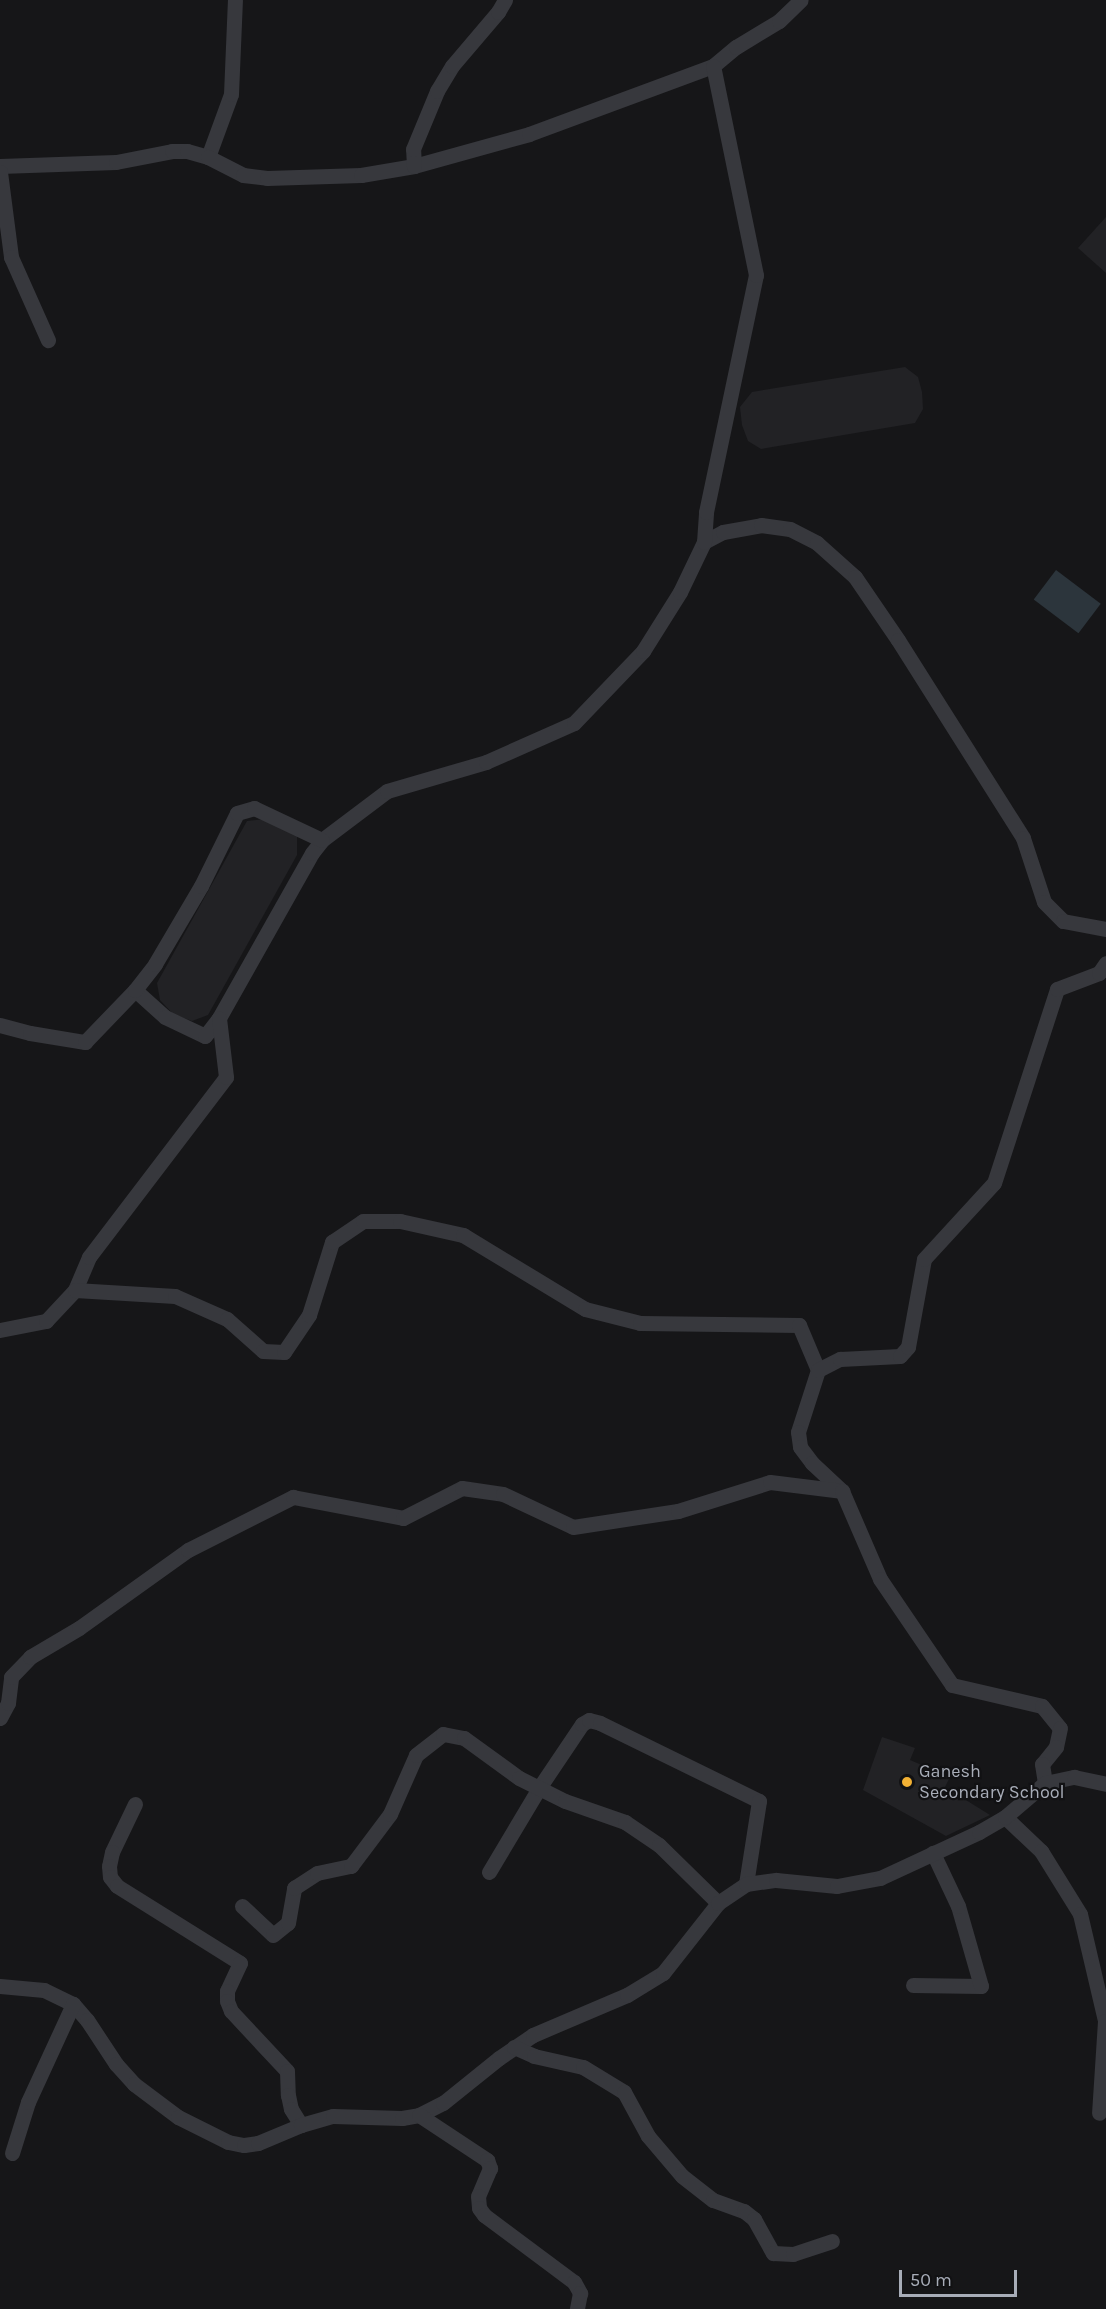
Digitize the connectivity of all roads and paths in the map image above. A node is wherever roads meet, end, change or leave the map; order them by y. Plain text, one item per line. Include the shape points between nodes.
1 (235, 0) edge
2 (505, 0) edge
3 (801, 0) edge
4 (713, 66) junction
5 (208, 157) junction
6 (0, 166) edge
7 (414, 166) junction
8 (0, 172) edge
9 (48, 340) dead end
10 (704, 542) junction
11 (322, 840) junction
12 (1106, 929) edge
13 (1106, 963) edge
14 (135, 990) junction
15 (219, 1018) junction
16 (0, 1025) edge
17 (75, 1290) junction
18 (0, 1330) edge
19 (819, 1370) junction
20 (842, 1491) junction
21 (0, 1718) edge
22 (1045, 1783) junction
23 (1106, 1784) edge
24 (539, 1788) junction
25 (135, 1804) dead end
26 (1005, 1817) junction
27 (933, 1853) junction
28 (489, 1872) dead end
29 (746, 1884) junction
30 (718, 1903) junction
31 (242, 1906) dead end
32 (913, 1985) dead end
33 (0, 1986) edge
34 (73, 2004) junction
35 (514, 2047) junction
36 (1099, 2113) dead end
37 (419, 2115) junction
38 (301, 2125) junction
39 (12, 2153) dead end
40 (832, 2241) dead end
41 (577, 2309) edge

1 - 5 street via 231,94
2 - 7 street via 452,66 437,92 413,149
3 - 4 street via 779,21
4 - 7 street via 529,134
4 - 10 street via 756,275 706,512
5 - 6 street via 172,151 116,162
5 - 7 street via 243,175 267,178 361,175
8 - 9 street via 11,257
10 - 11 street via 680,592 643,651 574,723 486,762 387,791
10 - 12 street via 723,532 761,525 790,529 817,543 855,577 1023,838 1044,902 1063,921
11 - 14 street via 254,808 237,813 201,886
11 - 15 street
13 - 19 street via 1099,973 1057,989 994,1183 924,1259 908,1347 900,1356 840,1359
14 - 15 street via 165,1017 205,1036
14 - 16 street via 85,1042
15 - 17 street via 226,1077 89,1257
17 - 18 street via 46,1321
17 - 19 street via 175,1296 227,1319 263,1351 284,1352 309,1315 332,1242 363,1221 400,1221 463,1235 585,1309 640,1323 799,1325
19 - 20 street via 798,1432 800,1447
20 - 21 street via 770,1482 678,1511 573,1527 503,1494 462,1488 403,1518 293,1497 188,1550 79,1628 30,1657 11,1677 8,1703
20 - 22 street via 880,1579 952,1685 1042,1706 1060,1728 1056,1747 1042,1764
22 - 23 street via 1074,1777
22 - 26 street
24 - 28 street
24 - 29 street via 582,1724 589,1720 611,1728 759,1801
24 - 30 street via 565,1802 626,1822 659,1845
24 - 31 street via 464,1738 443,1734 416,1755 390,1814 351,1866 317,1873 294,1888 288,1923 273,1935
25 - 38 street via 112,1852 110,1877 117,1886 240,1963 227,1991 227,2001 287,2071 291,2109
26 - 27 street
26 - 36 street via 1041,1851 1080,1914 1105,2021
27 - 29 street via 896,1872 860,1883 812,1885 776,1880
27 - 32 street via 958,1906 981,1986
29 - 30 street
30 - 35 street via 663,1973 627,1995 553,2025
33 - 34 street via 44,1990
34 - 38 street via 134,2084 178,2117 210,2134 244,2145
34 - 39 street via 28,2102
35 - 37 street via 443,2103
35 - 40 street via 534,2056 583,2067 624,2092 648,2136 682,2176 713,2200 744,2211 754,2219 773,2253 793,2254
37 - 38 street via 333,2116
37 - 41 street via 487,2160 490,2168 478,2196 479,2208 484,2216 574,2282 580,2293

